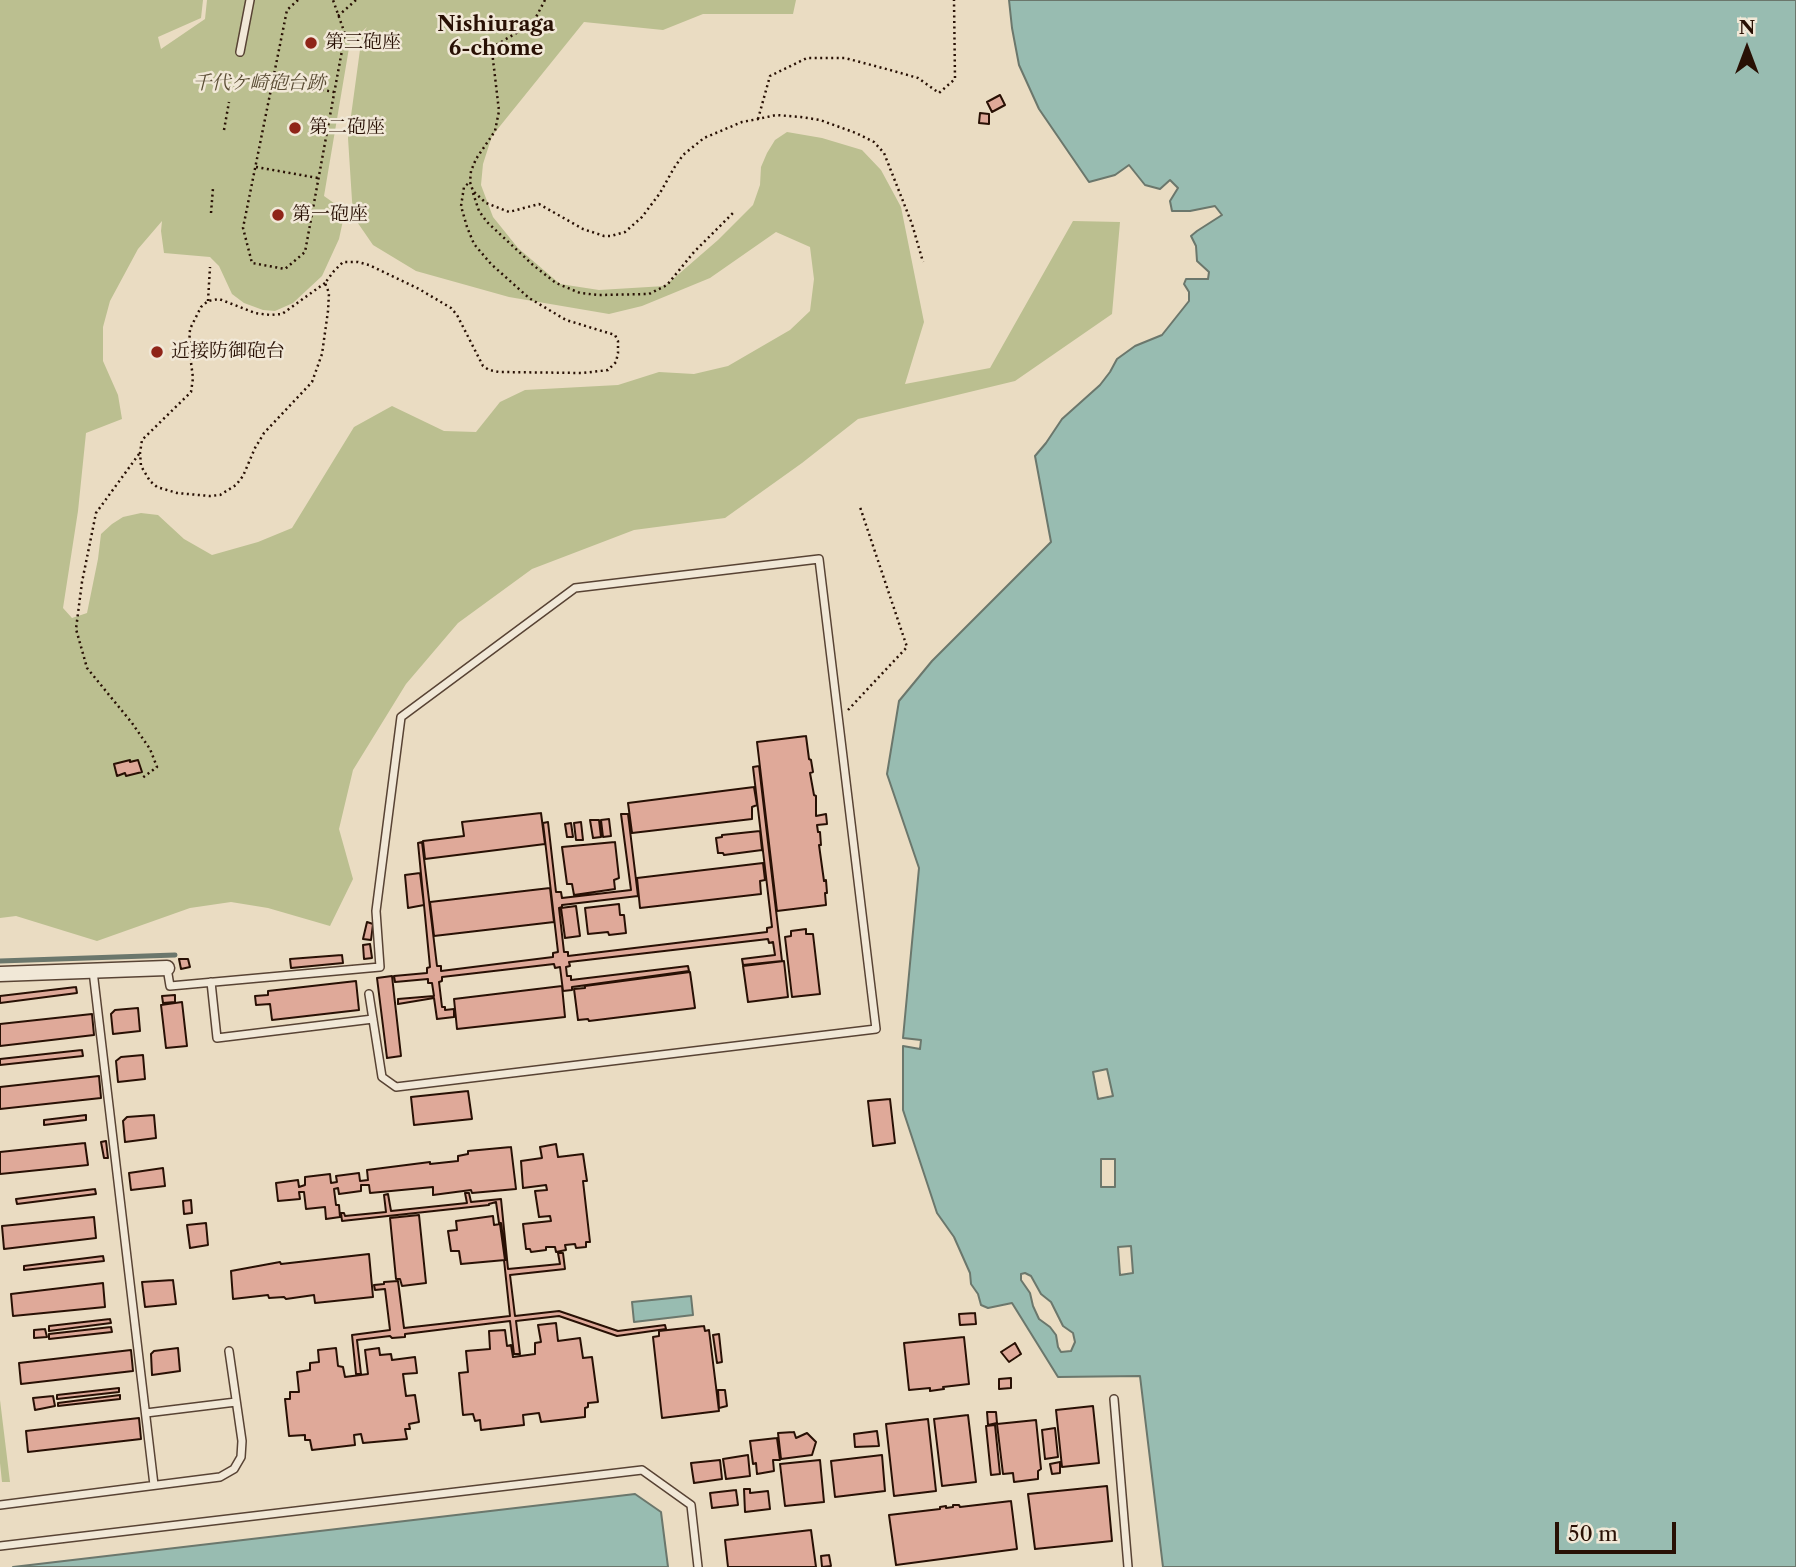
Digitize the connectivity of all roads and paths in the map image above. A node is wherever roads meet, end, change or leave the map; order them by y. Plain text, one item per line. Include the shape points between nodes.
1 (250, 0) edge
2 (298, 0) edge
3 (333, 0) edge
4 (356, 0) edge
5 (545, 0) edge
6 (954, 0) edge
7 (338, 16) junction
8 (240, 52) dead end
9 (273, 80) junction
10 (334, 92) junction
11 (229, 102) dead end
12 (758, 118) junction
13 (224, 130) dead end
14 (255, 167) junction
15 (318, 178) junction
16 (470, 182) junction
17 (213, 188) dead end
18 (472, 191) junction
19 (734, 212) dead end
20 (211, 213) dead end
21 (923, 262) dead end
22 (209, 267) dead end
23 (325, 283) junction
24 (208, 301) junction
25 (140, 453) junction
26 (860, 507) dead end
27 (839, 720) junction
28 (141, 779) dead end
29 (167, 968) joint
30 (93, 971) junction
31 (0, 974) edge
32 (211, 982) junction
33 (369, 994) dead end
34 (373, 1019) junction
35 (229, 1351) dead end
36 (1114, 1399) dead end
37 (236, 1402) junction
38 (146, 1413) junction
39 (154, 1485) junction
40 (0, 1504) edge
41 (0, 1546) edge
42 (698, 1567) edge
43 (1128, 1567) edge

1 - 8 lane
2 - 9 path via 287,10
3 - 7 path
4 - 7 path
5 - 16 path via 535,19 492,51 499,111 495,131 476,159
6 - 12 path via 955,79 939,93 918,78 879,67 845,58 807,58 770,76
7 - 10 path via 345,34
9 - 10 path
9 - 14 path
10 - 15 path
11 - 13 path
12 - 18 path via 704,138 683,155 642,217 625,232 611,236 583,229 538,204 509,212 486,203
12 - 21 path via 776,115 820,120 874,142 884,153
14 - 15 path
14 - 15 path via 243,228 252,263 285,269 305,252
16 - 18 path
16 - 23 path via 464,187 461,206 474,244 529,298 566,320 615,335 617,362 608,370 489,370 451,308 419,289 358,262 343,262
17 - 20 path
18 - 19 path via 486,222 533,265 556,283 599,295 649,294 667,285
22 - 24 path
23 - 24 path via 282,314 255,313 219,299
23 - 25 path via 328,312 312,382 264,433 236,485 209,496 165,490 145,475
24 - 25 path via 190,329 191,392 142,440
25 - 28 path via 96,513 76,629 87,668 132,723 158,767
26 - 27 path via 906,647
27 - 32 lane via 819,559 575,588 401,717 376,911 380,967
27 - 34 lane via 876,1029 396,1087 382,1077
29 - 30 street
29 - 32 lane via 170,986
30 - 31 street
30 - 38 lane
32 - 34 lane via 217,1038
33 - 34 lane
35 - 37 lane
36 - 43 lane
37 - 38 lane
37 - 39 lane via 242,1441 234,1469 220,1477
38 - 39 lane
39 - 40 lane
41 - 42 lane via 642,1470 691,1505

